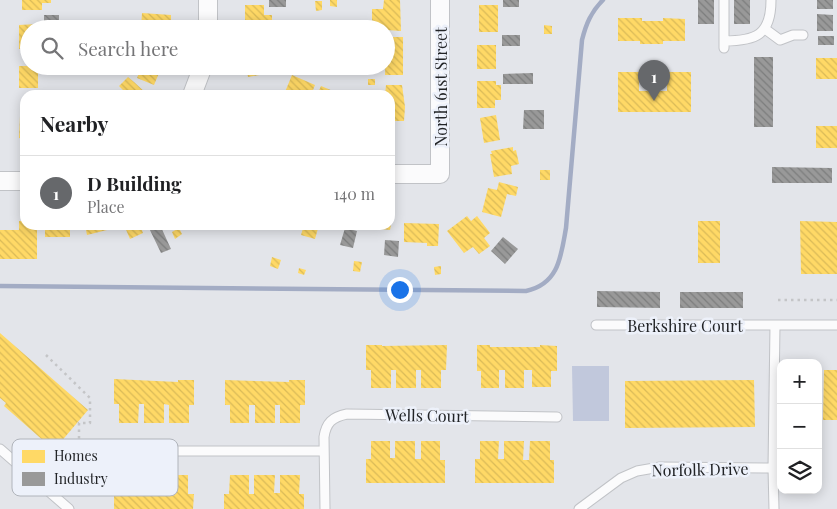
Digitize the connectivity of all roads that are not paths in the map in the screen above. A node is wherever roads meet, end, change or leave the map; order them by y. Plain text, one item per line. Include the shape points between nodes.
1 (208, 0) edge
2 (440, 0) edge
3 (724, 0) edge
4 (771, 0) edge
5 (208, 20) edge
6 (765, 29) junction
7 (803, 35) dead end
8 (200, 75) edge
9 (194, 90) edge
10 (395, 174) edge
11 (0, 181) edge
12 (20, 181) edge
13 (596, 325) dead end
14 (775, 325) junction
15 (837, 325) edge
16 (557, 417) dead end
17 (0, 449) edge
18 (178, 451) edge
19 (324, 451) junction
20 (12, 459) edge
21 (773, 468) junction
22 (54, 496) edge
23 (69, 509) edge
24 (325, 509) edge
25 (579, 509) edge
26 (774, 509) edge

1 - 5 street
2 - 10 street, North 61st Street via 440,174
3 - 6 lane via 724,44 753,38
4 - 6 lane
6 - 7 lane via 780,40
8 - 9 street
11 - 12 street
13 - 14 lane, Berkshire Court
14 - 15 lane, Berkshire Court
14 - 21 lane
16 - 19 lane, Wells Court via 346,414 336,416 325,428
17 - 20 lane
18 - 19 lane
19 - 24 lane, Wells Court
21 - 25 lane, Norfolk Drive via 660,467 637,471 604,489
21 - 26 lane
22 - 23 lane

